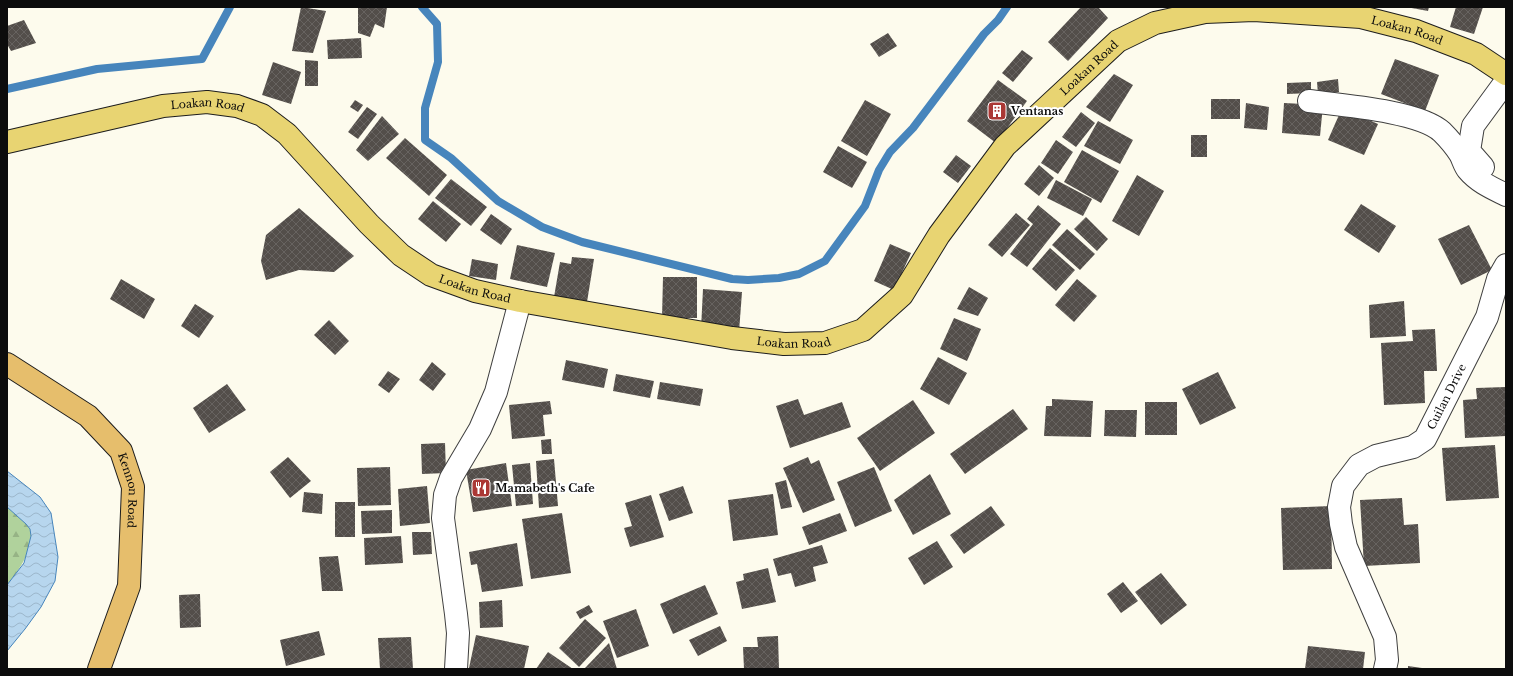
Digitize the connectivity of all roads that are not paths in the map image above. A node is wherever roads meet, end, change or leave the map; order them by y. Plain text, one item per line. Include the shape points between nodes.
1 (1506, 74) edge
2 (1506, 81) edge
3 (1309, 101) dead end
4 (7, 142) edge
5 (1506, 195) edge
6 (1506, 265) edge
7 (520, 301) junction
8 (7, 364) edge
9 (99, 669) edge
10 (456, 669) edge
11 (1385, 669) edge

1 - 7 main road, Loakan Road via 1476,54 1416,31 1361,17 1254,10 1205,12 1155,23 1118,41 1005,146 939,235 902,295 863,330 825,343 784,344 732,338
2 - 5 street via 1473,126 1469,151
3 - 5 street via 1367,108 1430,125 1441,132 1459,153 1467,169 1480,181
4 - 7 main road, Loakan Road via 163,106 207,102 237,106 262,115 287,134 369,224 401,255 431,275 475,291
6 - 11 street, Cuilan Drive via 1498,279 1487,317 1425,439 1413,447 1376,456 1359,465 1343,486 1339,507 1346,547 1385,637
7 - 10 street via 496,392 480,429 451,478 445,495 443,518 458,633
8 - 9 highway, Kennon Road via 88,416 121,451 133,487 129,586

